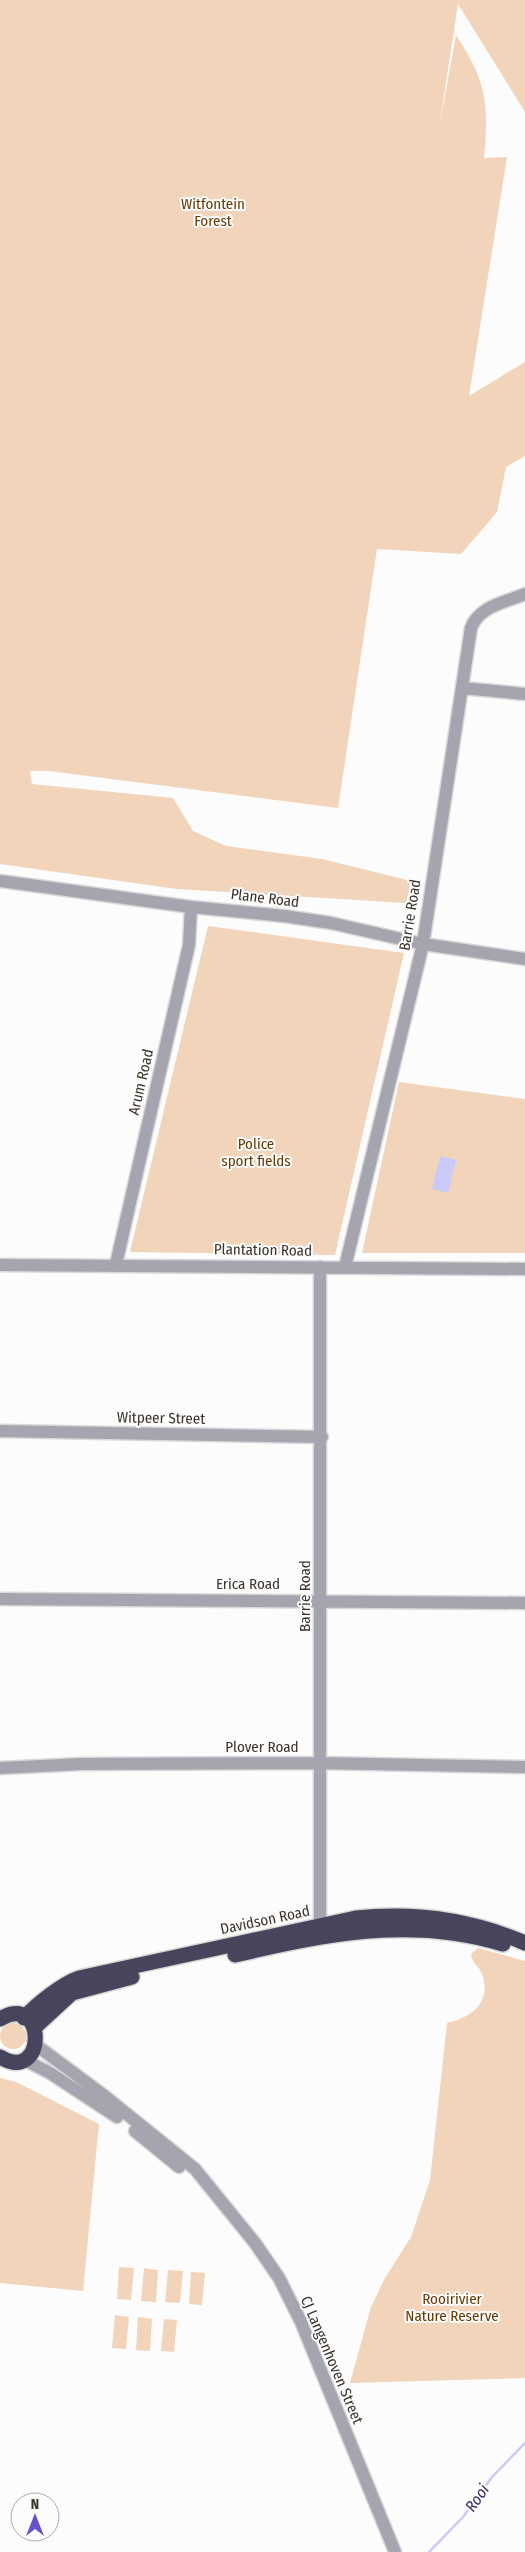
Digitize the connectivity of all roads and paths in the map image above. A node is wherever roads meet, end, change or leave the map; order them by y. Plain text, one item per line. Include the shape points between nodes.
1 (525, 594) edge
2 (462, 688) junction
3 (525, 694) edge
4 (0, 881) edge
5 (191, 907) junction
6 (423, 944) junction
7 (525, 960) edge
8 (116, 1264) junction
9 (0, 1265) edge
10 (320, 1267) junction
11 (345, 1267) junction
12 (525, 1269) edge
13 (0, 1431) edge
14 (322, 1437) junction
15 (0, 1599) edge
16 (321, 1601) junction
17 (525, 1603) edge
18 (319, 1763) junction
19 (525, 1767) edge
20 (0, 1768) edge
21 (320, 1931) junction
22 (525, 1944) edge
23 (525, 1952) edge
24 (0, 2019) edge
25 (29, 2023) junction
26 (36, 2045) junction
27 (0, 2057) edge
28 (23, 2059) junction
29 (215, 2194) junction
30 (394, 2550) edge

1 - 2 street, Barrie Road via 484,610 474,620
2 - 3 street
2 - 6 street, Barrie Road
4 - 5 street, Plane Road
5 - 6 street, Plane Road via 312,920
5 - 8 street, Arum Road via 189,945
6 - 7 street, Plane Road
6 - 11 street, Barrie Road
8 - 9 street, Plantation Road
8 - 10 street, Plantation Road
10 - 11 street, Plantation Road
10 - 14 street, Barrie Road
11 - 12 street, Plantation Road
13 - 14 street, Witpeer Street
14 - 16 street, Barrie Road
15 - 16 street, Erica Road
16 - 17 street, Erica Road
16 - 18 street, Barrie Road
18 - 19 street, Plover Road
18 - 20 street, Plover Road via 82,1764
18 - 21 street, Barrie Road
21 - 22 highway, Davidson Road via 370,1917 419,1917 473,1925
21 - 23 highway, Davidson Road via 424,1930 485,1940
21 - 25 highway, Davidson Road via 79,1978 65,1984 36,2006
24 - 25 highway via 12,2015
25 - 26 highway
26 - 28 highway
26 - 29 street, CJ Langenhoven Street via 162,2141 201,2175
27 - 28 highway via 10,2061
28 - 29 street, CJ Langenhoven Street via 110,2111
29 - 30 street, CJ Langenhoven Street via 250,2235 289,2299

